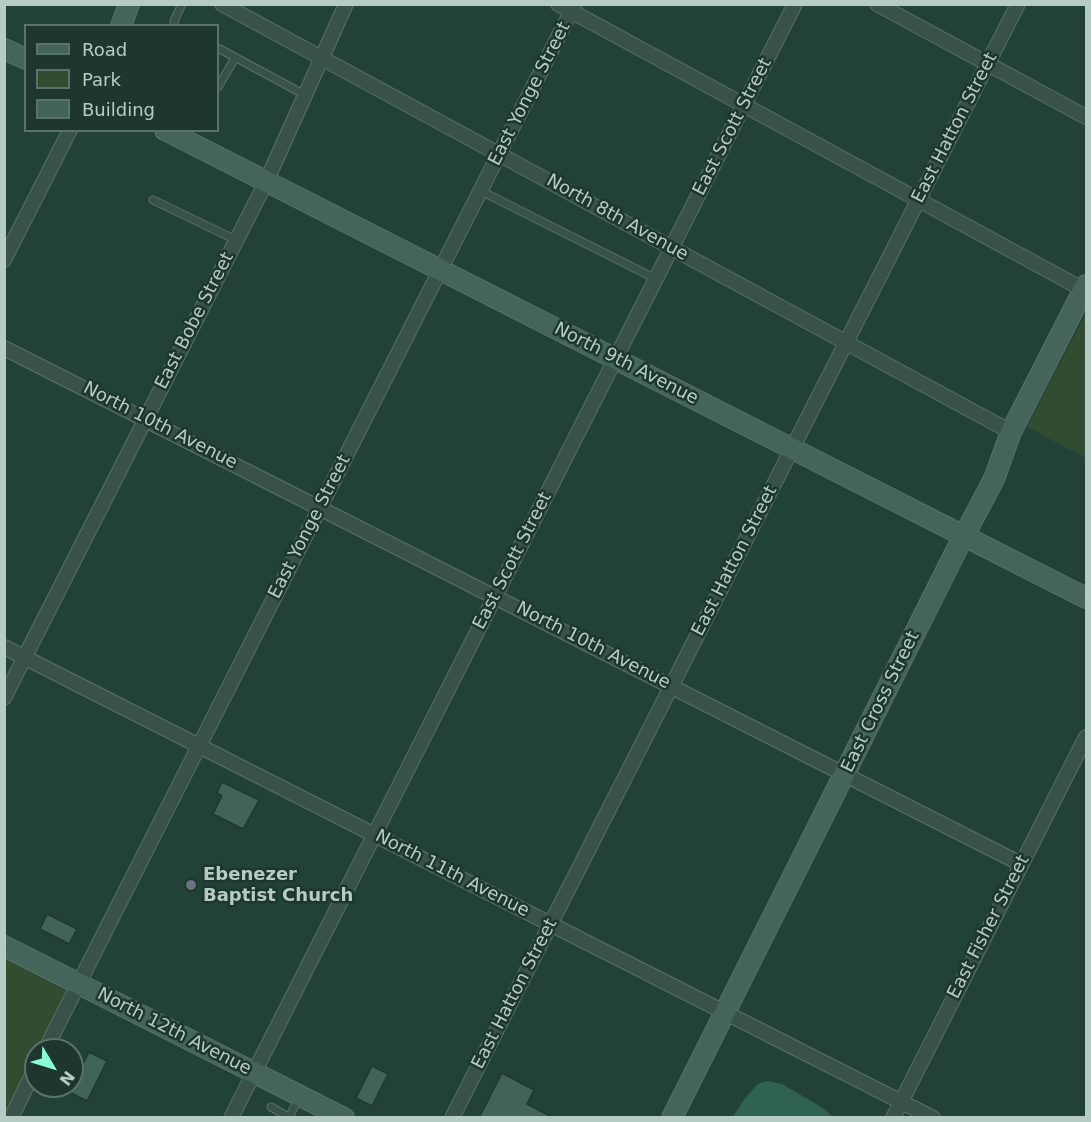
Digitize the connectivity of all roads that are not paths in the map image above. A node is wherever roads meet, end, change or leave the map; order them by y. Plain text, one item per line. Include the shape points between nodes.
1 (129, 4) edge
2 (182, 4) edge
3 (222, 4) edge
4 (346, 4) edge
5 (558, 4) edge
6 (795, 4) edge
7 (877, 4) edge
8 (1018, 4) edge
9 (574, 8) edge
10 (122, 24) edge
11 (175, 24) edge
12 (4, 49) edge
13 (219, 49) edge
14 (24, 58) edge
15 (235, 58) junction
16 (322, 58) junction
17 (987, 64) junction
18 (219, 85) edge
19 (305, 95) junction
20 (744, 105) junction
21 (1086, 117) edge
22 (69, 132) edge
23 (170, 132) edge
24 (500, 154) junction
25 (266, 182) junction
26 (481, 191) junction
27 (153, 200) dead end
28 (918, 200) junction
29 (237, 240) junction
30 (672, 248) junction
31 (4, 260) edge
32 (440, 271) junction
33 (656, 279) junction
34 (1086, 289) edge
35 (846, 342) junction
36 (4, 348) edge
37 (616, 359) junction
38 (146, 419) junction
39 (1011, 432) junction
40 (792, 449) junction
41 (320, 508) junction
42 (964, 535) junction
43 (495, 597) junction
44 (1086, 598) edge
45 (4, 647) edge
46 (25, 657) junction
47 (671, 686) junction
48 (4, 698) edge
49 (1086, 739) edge
50 (200, 746) junction
51 (845, 774) junction
52 (374, 835) junction
53 (1021, 864) junction
54 (550, 924) junction
55 (4, 946) edge
56 (79, 983) junction
57 (726, 1012) junction
58 (51, 1038) edge
59 (254, 1072) junction
60 (24, 1091) edge
61 (300, 1096) junction
62 (901, 1101) junction
63 (271, 1107) dead end
64 (290, 1117) edge
65 (11, 1118) edge
66 (231, 1118) edge
67 (344, 1118) edge
68 (452, 1118) edge
69 (672, 1118) edge
70 (892, 1118) edge
71 (933, 1118) edge

1 - 10 street
2 - 11 lane
3 - 16 street, North 8th Avenue
4 - 16 street, East Bobe Street
5 - 9 street
6 - 20 street, East Scott Street
7 - 17 street
8 - 17 street, East Hatton Street
9 - 20 street
9 - 24 street, East Yonge Street
12 - 14 street
13 - 15 lane
15 - 18 lane
15 - 19 lane
16 - 19 street, East Bobe Street
16 - 24 street, North 8th Avenue
17 - 21 street
17 - 28 street, East Hatton Street
19 - 25 street, East Bobe Street
20 - 28 street
20 - 30 street, East Scott Street
22 - 31 street
23 - 25 street, North 9th Avenue
24 - 26 street, East Yonge Street
24 - 30 street, North 8th Avenue
25 - 29 street, East Bobe Street
25 - 32 street, North 9th Avenue
26 - 32 street, East Yonge Street
26 - 33 lane
27 - 29 lane
28 - 34 street
28 - 35 street, East Hatton Street
29 - 38 street, East Bobe Street
30 - 33 street, East Scott Street
30 - 35 street, North 8th Avenue
32 - 37 street, North 9th Avenue
32 - 41 street, East Yonge Street
33 - 37 street, East Scott Street
34 - 39 street, East Cross Street
35 - 39 street, North 8th Avenue
35 - 40 street, East Hatton Street
36 - 38 street, North 10th Avenue
37 - 40 street, North 9th Avenue
37 - 43 street, East Scott Street
38 - 41 street, North 10th Avenue
38 - 46 street, East Bobe Street
39 - 42 street, East Cross Street via 994,479
40 - 42 street, North 9th Avenue
40 - 47 street, East Hatton Street
41 - 43 street, North 10th Avenue
41 - 50 street, East Yonge Street
42 - 44 street, North 9th Avenue
42 - 51 street, East Cross Street
43 - 47 street, North 10th Avenue
43 - 52 street, East Scott Street
45 - 46 street, North 11th Avenue
46 - 48 street, East Bobe Street
46 - 50 street, North 11th Avenue
47 - 51 street, North 10th Avenue
47 - 54 street, East Hatton Street
49 - 53 street, East Fisher Street
50 - 52 street, North 11th Avenue
50 - 56 street, East Yonge Street
51 - 53 street, North 10th Avenue
51 - 57 street, East Cross Street
52 - 54 street, North 11th Avenue
52 - 59 street, East Scott Street
53 - 62 street, East Fisher Street
54 - 57 street, North 11th Avenue
54 - 68 street, East Hatton Street
55 - 56 street, North 12th Avenue
56 - 58 street, East Yonge Street
56 - 59 street, North 12th Avenue
57 - 62 street, North 11th Avenue
57 - 69 street, East Cross Street
59 - 61 street, North 12th Avenue
59 - 66 street, East Scott Street
60 - 65 street
61 - 64 lane
61 - 67 street, North 12th Avenue
62 - 70 street, East Fisher Street
62 - 71 street, North 11th Avenue
63 - 64 lane

